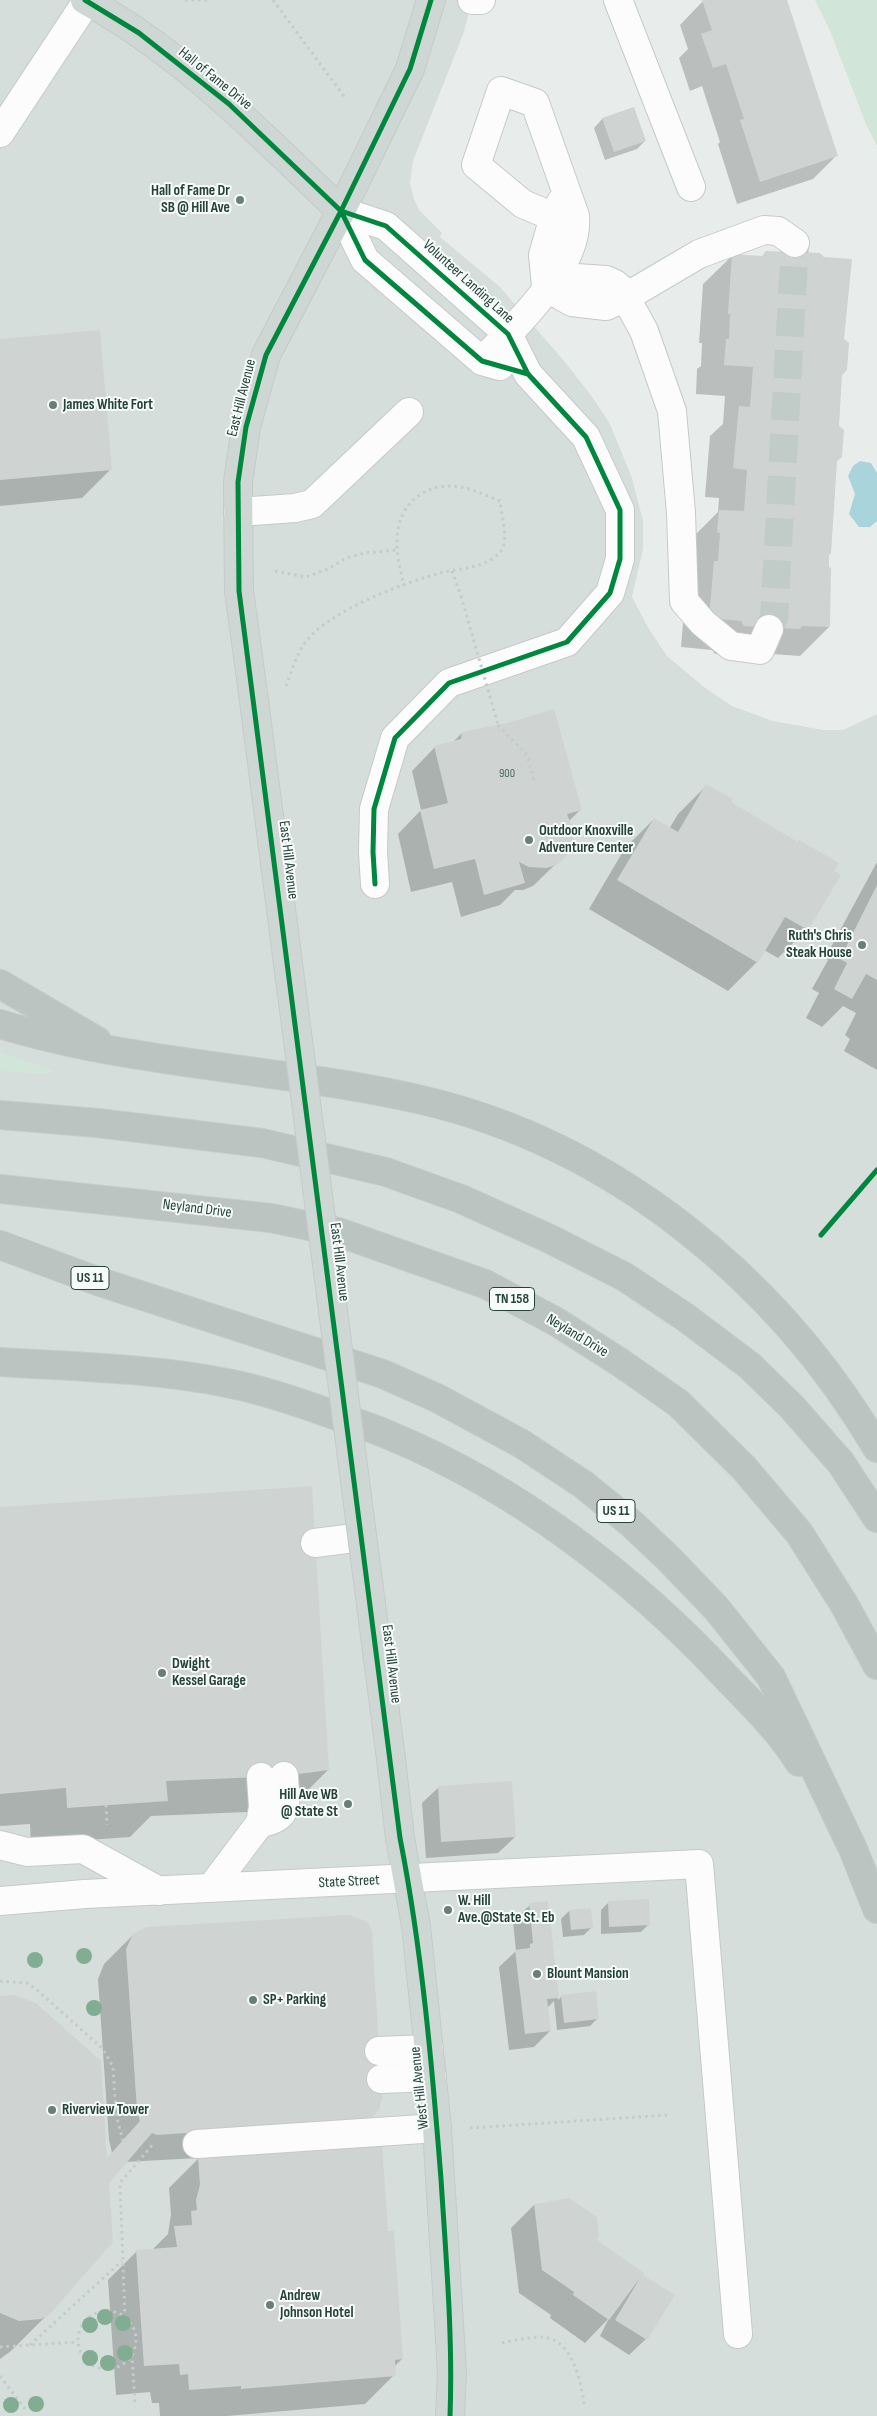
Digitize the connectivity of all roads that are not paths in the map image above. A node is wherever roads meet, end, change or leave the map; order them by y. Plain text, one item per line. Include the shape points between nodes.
1 (430, 0) edge
2 (472, 0) edge
3 (480, 0) edge
4 (618, 0) edge
5 (86, 1) edge
6 (0, 133) edge
7 (691, 187) dead end
8 (566, 193) junction
9 (341, 211) junction
10 (554, 217) junction
11 (795, 243) dead end
12 (546, 286) junction
13 (626, 297) junction
14 (508, 334) junction
15 (482, 360) junction
16 (528, 374) junction
17 (409, 412) dead end
18 (238, 512) junction
19 (770, 629) tunnel mouth
20 (374, 884) dead end
21 (0, 984) edge
22 (0, 1024) edge
23 (116, 1051) junction
24 (0, 1115) edge
25 (0, 1189) edge
26 (0, 1245) edge
27 (0, 1362) edge
28 (877, 1448) edge
29 (877, 1518) edge
30 (362, 1537) junction
31 (315, 1543) dead end
32 (877, 1665) edge
33 (391, 1759) joint
34 (273, 1776) dead end
35 (0, 1845) edge
36 (853, 1849) junction
37 (408, 1879) junction
38 (212, 1888) junction
39 (159, 1891) junction
40 (0, 1901) edge
41 (877, 1909) edge
42 (429, 2049) junction
43 (379, 2051) dead end
44 (432, 2077) junction
45 (381, 2080) dead end
46 (449, 2128) junction
47 (197, 2144) dead end
48 (738, 2334) dead end
49 (450, 2416) edge

1 - 9 main road, East Hill Avenue via 410,69
2 - 3 street
4 - 7 street
5 - 6 street
5 - 9 main road, Hall of Fame Drive via 139,33 229,104
8 - 10 street
8 - 10 street via 535,103 501,92 476,165 523,204
8 - 12 street via 575,216 576,230 566,260
9 - 14 street, Volunteer Landing Lane via 386,226
9 - 15 street via 365,260
9 - 18 main road, East Hill Avenue via 266,355 246,427 238,482
10 - 12 street via 542,255
11 - 13 street via 778,231 764,230 699,254
12 - 13 street via 572,302 606,306
12 - 14 street via 530,312
13 - 19 street via 644,331 672,411 684,601 703,623 731,646 760,650
14 - 15 street
14 - 16 street, Volunteer Landing Lane
15 - 16 street
16 - 20 street, Volunteer Landing Lane via 586,437 620,510 620,559 610,594 567,642 449,682 395,738 374,809
17 - 18 street via 312,504
18 - 30 main road, East Hill Avenue, bridge via 239,591
21 - 23 highway
22 - 23 highway via 48,1039
23 - 28 highway via 423,1100 495,1122 566,1151 649,1201 744,1277 810,1351
24 - 29 highway via 262,1143 386,1172 461,1199 548,1238 625,1277 750,1366 792,1406 841,1463
25 - 32 highway, Neyland Drive / TN 158 via 271,1218 338,1232 485,1284 537,1312 621,1363 678,1403 744,1468 799,1533 844,1604
26 - 36 highway, US 11 via 181,1309 383,1374 437,1398 522,1444 584,1485 632,1524 716,1608 771,1677
27 - 36 highway via 159,1371 234,1384 304,1404 392,1436 508,1497 617,1573 686,1636 796,1756
30 - 31 street
30 - 33 main road, East Hill Avenue, bridge
33 - 37 main road, West Hill Avenue
34 - 38 street via 260,1823
35 - 39 street via 27,1852 83,1849
36 - 41 highway, US 11
37 - 38 street, State Street
37 - 42 main road, West Hill Avenue
37 - 48 street, State Street via 699,1864
38 - 39 street, State Street
39 - 40 street, State Street
42 - 43 street
42 - 44 main road, West Hill Avenue
44 - 45 street
44 - 46 main road, West Hill Avenue
46 - 47 street
46 - 49 main road, West Hill Avenue

